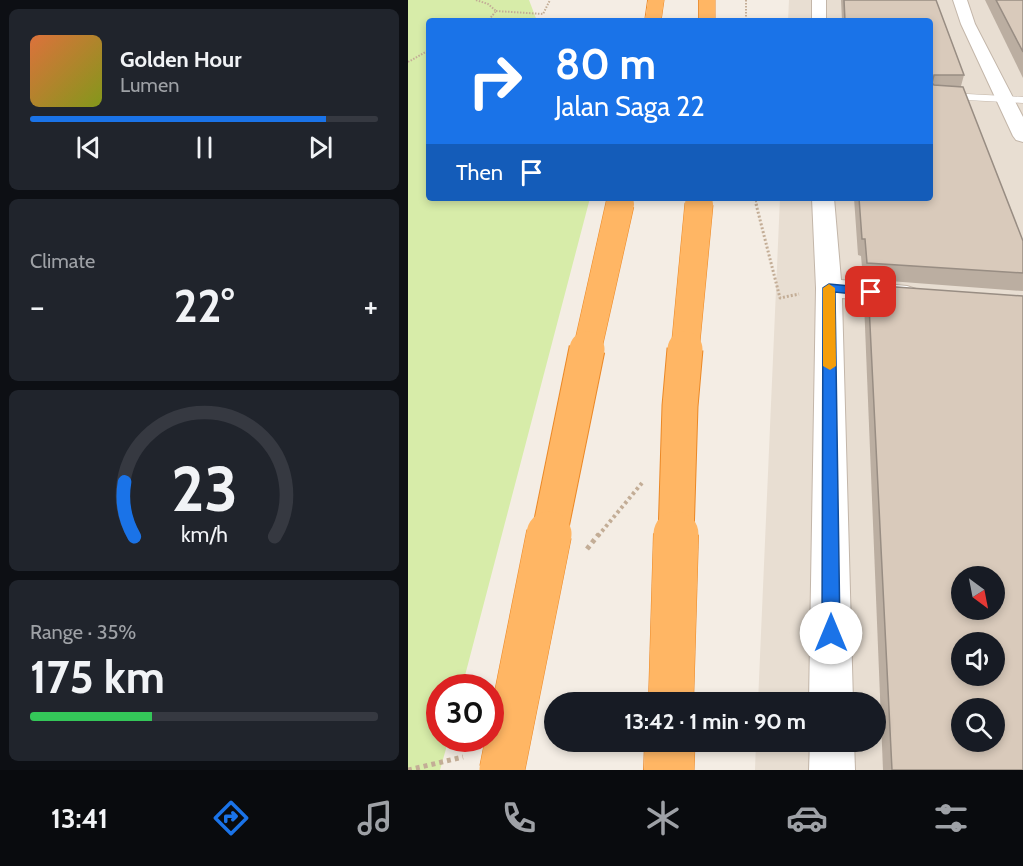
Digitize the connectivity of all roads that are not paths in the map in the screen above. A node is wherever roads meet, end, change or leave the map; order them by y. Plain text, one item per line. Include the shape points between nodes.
1 (656, 0) edge
2 (707, 0) edge
3 (819, 0) edge
4 (960, 0) edge
5 (653, 18) edge
6 (707, 18) edge
7 (819, 18) edge
8 (933, 95) edge
9 (1015, 100) edge
10 (1023, 136) edge
11 (620, 201) edge
12 (700, 201) edge
13 (823, 201) edge
14 (829, 288) junction
15 (934, 297) edge
16 (671, 692) edge
17 (831, 692) edge
18 (670, 752) edge
19 (832, 752) edge
20 (488, 763) edge
21 (669, 770) edge
22 (832, 770) edge

1 - 5 highway
2 - 6 highway
3 - 7 street
4 - 9 street via 968,24
8 - 9 lane
9 - 10 street
11 - 20 highway, bridge
12 - 16 highway, bridge via 680,406
13 - 14 street
14 - 15 street
14 - 17 street
18 - 21 highway
19 - 22 street

